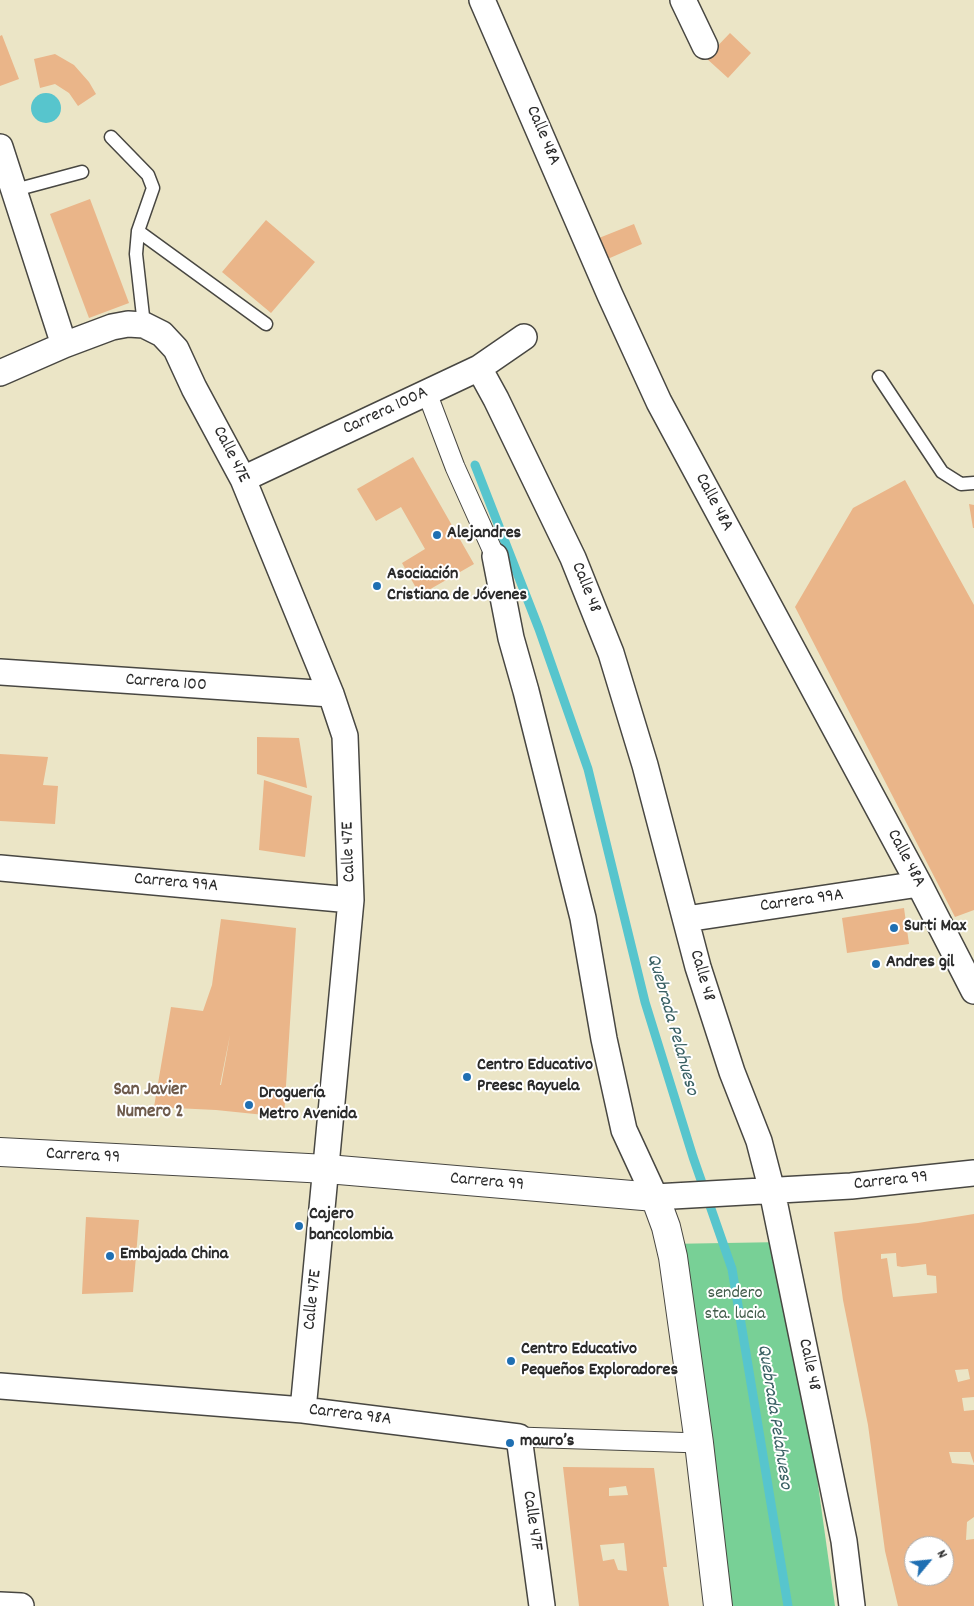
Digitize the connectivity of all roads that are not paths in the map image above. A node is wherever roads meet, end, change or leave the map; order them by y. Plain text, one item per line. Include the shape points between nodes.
1 (482, 0) edge
2 (683, 0) edge
3 (705, 46) dead end
4 (111, 137) dead end
5 (0, 147) edge
6 (82, 172) dead end
7 (15, 190) junction
8 (138, 231) junction
9 (266, 324) dead end
10 (153, 330) junction
11 (524, 337) dead end
12 (64, 345) junction
13 (479, 368) junction
14 (0, 373) edge
15 (879, 377) dead end
16 (427, 393) junction
17 (243, 478) junction
18 (974, 483) edge
19 (495, 556) joint
20 (0, 672) edge
21 (331, 694) junction
22 (0, 868) edge
23 (919, 884) junction
24 (351, 900) junction
25 (686, 919) junction
26 (974, 991) edge
27 (0, 1152) edge
28 (326, 1168) junction
29 (974, 1173) edge
30 (762, 1191) junction
31 (662, 1197) junction
32 (0, 1386) edge
33 (303, 1410) junction
34 (519, 1437) junction
35 (699, 1443) junction
36 (0, 1605) edge
37 (21, 1606) edge
38 (542, 1606) edge
39 (718, 1606) edge
40 (852, 1606) edge

1 - 23 street, Calle 48A via 659,402
2 - 3 street
4 - 8 lane via 148,175 152,188
5 - 7 street
6 - 7 lane
7 - 12 street
8 - 9 lane
8 - 10 lane via 136,254
10 - 12 street via 128,324
10 - 17 street, Calle 47E via 176,349
11 - 13 street, Carrera 100A
12 - 14 street
13 - 16 street, Carrera 100A
13 - 25 street, Calle 48 via 573,558 611,653
15 - 18 lane via 942,472 961,484
16 - 17 street, Carrera 100A
16 - 19 street
17 - 21 street, Calle 47E
19 - 31 street via 511,638 582,918 624,1130
20 - 21 street, Carrera 100
21 - 24 street, Calle 47E via 346,736
22 - 24 street, Carrera 99A
23 - 25 street, Carrera 99A
23 - 26 street, Calle 48A
24 - 28 street, Calle 47E
25 - 30 street, Calle 48 via 716,1026 759,1141
27 - 28 street, Carrera 99
28 - 31 street, Carrera 99
28 - 33 street, Calle 47E
29 - 30 street, Carrera 99 via 851,1186
30 - 31 street, Carrera 99
30 - 40 street, Calle 48 via 844,1541
31 - 35 street
32 - 33 street, Carrera 98A
33 - 34 street, Carrera 98A
34 - 35 street, Carrera 98A
34 - 38 street, Calle 47F
35 - 39 street
36 - 37 street

